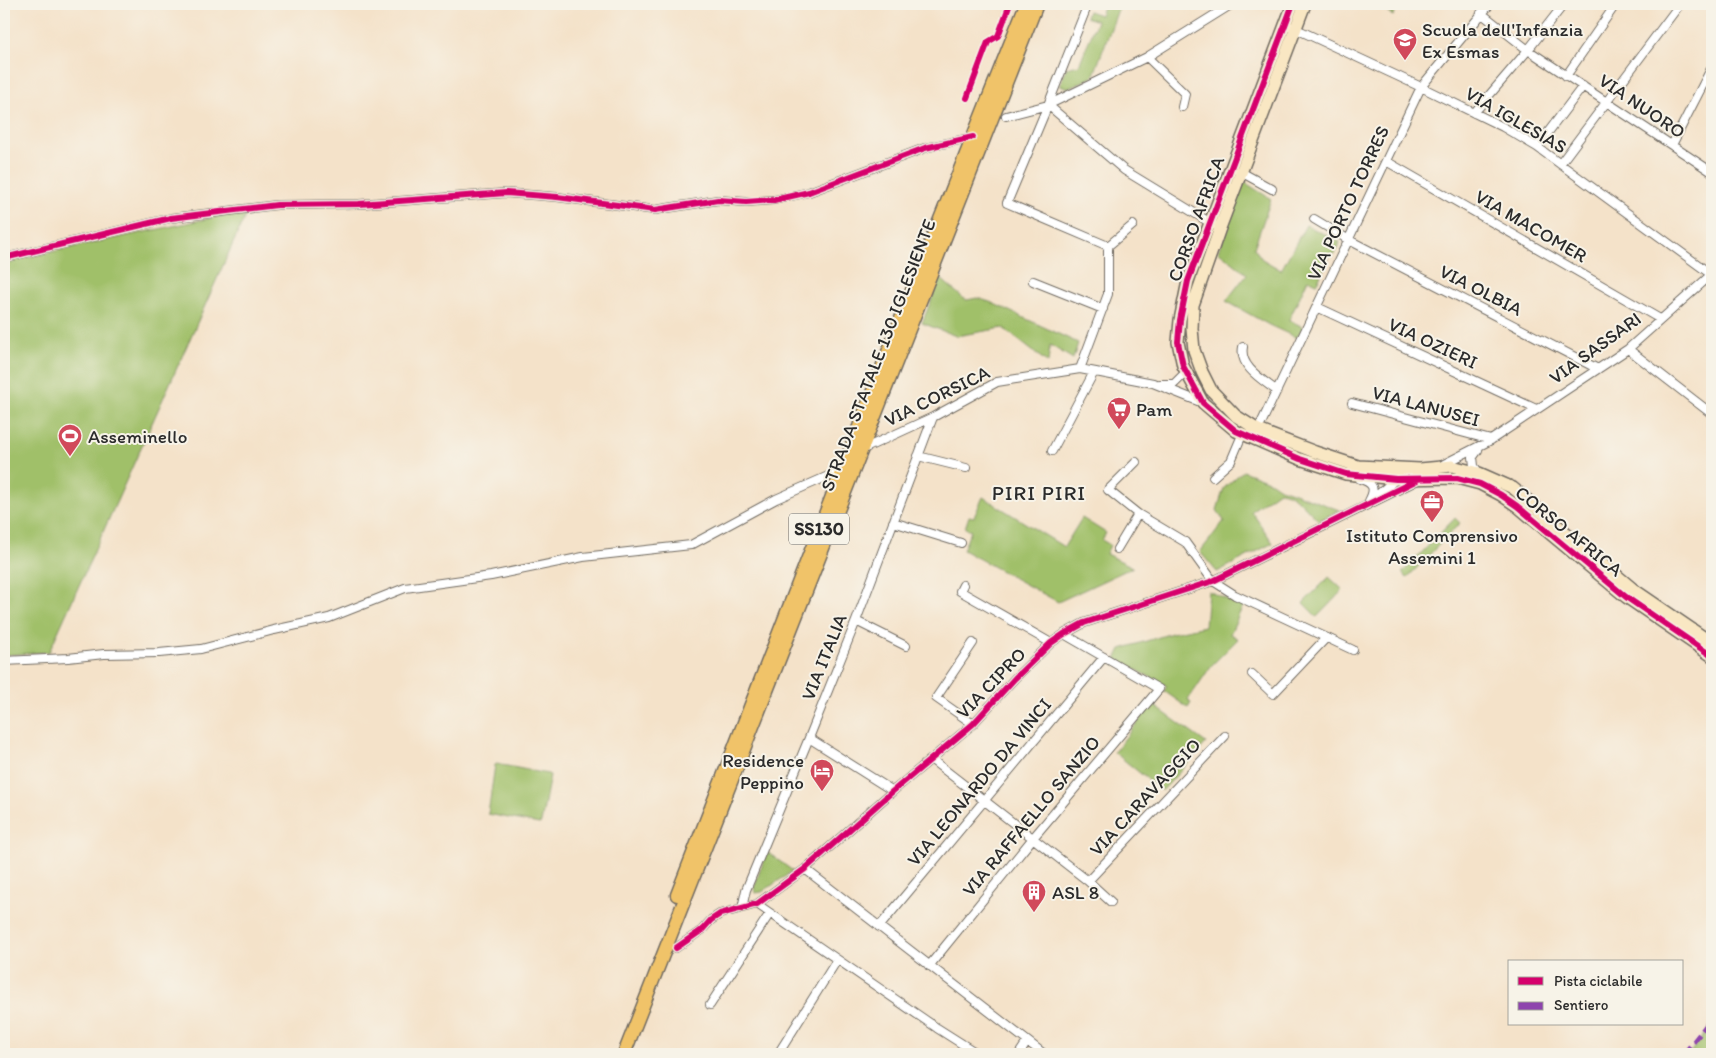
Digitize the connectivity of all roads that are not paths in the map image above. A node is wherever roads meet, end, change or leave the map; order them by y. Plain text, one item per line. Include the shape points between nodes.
1 (1026, 4) edge
2 (1037, 4) edge
3 (1088, 4) edge
4 (1232, 4) edge
5 (1293, 4) edge
6 (1305, 4) edge
7 (1490, 4) edge
8 (1564, 4) edge
9 (1616, 4) edge
10 (1680, 4) edge
11 (1481, 14) junction
12 (1291, 26) junction
13 (1528, 50) junction
14 (1147, 56) junction
15 (1712, 67) edge
16 (1566, 76) junction
17 (1582, 86) junction
18 (1421, 87) junction
19 (1606, 101) junction
20 (1048, 105) junction
21 (1182, 106) dead end
22 (1474, 113) junction
23 (1006, 116) dead end
24 (973, 137) junction
25 (1672, 145) junction
26 (1537, 147) junction
27 (1386, 161) junction
28 (1560, 164) junction
29 (1236, 169) junction
30 (1712, 172) edge
31 (1272, 189) dead end
32 (1314, 219) dead end
33 (1133, 225) dead end
34 (1214, 226) junction
35 (1348, 240) junction
36 (1108, 246) junction
37 (4, 258) edge
38 (1712, 275) edge
39 (1032, 281) dead end
40 (1317, 307) junction
41 (1103, 309) junction
42 (1660, 319) junction
43 (1243, 347) dead end
44 (1628, 348) junction
45 (1184, 366) junction
46 (1080, 369) junction
47 (1598, 369) junction
48 (1094, 372) junction
49 (1153, 383) junction
50 (1192, 383) junction
51 (1174, 384) junction
52 (1210, 388) junction
53 (1277, 390) junction
54 (1203, 403) junction
55 (1352, 403) dead end
56 (1536, 410) junction
57 (1712, 414) edge
58 (933, 417) junction
59 (1258, 430) junction
60 (1242, 435) junction
61 (1491, 440) junction
62 (861, 450) junction
63 (1478, 450) junction
64 (1052, 451) dead end
65 (918, 456) junction
66 (1136, 462) dead end
67 (1440, 466) junction
68 (1456, 467) junction
69 (966, 468) dead end
70 (842, 470) junction
71 (1479, 473) junction
72 (1346, 474) junction
73 (1424, 475) junction
74 (1213, 477) dead end
75 (1396, 479) junction
76 (1464, 480) junction
77 (1367, 505) junction
78 (1138, 514) junction
79 (893, 522) junction
80 (961, 543) dead end
81 (1117, 549) dead end
82 (1213, 581) junction
83 (963, 585) dead end
84 (856, 621) junction
85 (1064, 634) junction
86 (1326, 638) junction
87 (973, 642) dead end
88 (1051, 643) junction
89 (1712, 643) edge
90 (906, 646) dead end
91 (1353, 650) dead end
92 (1712, 656) edge
93 (1104, 657) junction
94 (4, 661) edge
95 (1252, 674) dead end
96 (973, 724) junction
97 (1225, 736) dead end
98 (809, 738) junction
99 (932, 760) junction
100 (893, 791) junction
101 (985, 800) junction
102 (1034, 838) junction
103 (805, 869) junction
104 (1088, 881) junction
105 (1111, 902) dead end
106 (757, 904) junction
107 (742, 908) junction
108 (770, 913) junction
109 (878, 927) junction
110 (676, 948) dead end
111 (837, 960) junction
112 (929, 966) junction
113 (710, 1006) dead end
114 (1027, 1042) junction
115 (615, 1054) edge
116 (624, 1054) edge
117 (778, 1054) edge
118 (978, 1054) edge
119 (1019, 1054) edge
120 (1044, 1054) edge

1 - 24 main road, STRADA STATALE 130 IGLESIENTE / SS130
2 - 62 main road, STRADA STATALE 130 IGLESIENTE / SS130
3 - 20 street
4 - 14 street
5 - 12 street, CORSO AFRICA
6 - 12 street, CORSO AFRICA
7 - 11 street, VIA PORTO TORRES
8 - 13 street
9 - 16 street
10 - 19 street
11 - 13 street, VIA NUORO
11 - 18 street, VIA PORTO TORRES
12 - 18 street, VIA IGLESIAS
12 - 29 street, CORSO AFRICA
13 - 16 street, VIA NUORO
13 - 22 street
14 - 20 street
14 - 21 street via 1185,94
15 - 25 street
16 - 17 street, VIA NUORO
17 - 19 street, VIA NUORO
17 - 26 street
18 - 22 street, VIA IGLESIAS
18 - 27 street, VIA PORTO TORRES
19 - 25 street, VIA NUORO
19 - 28 street
20 - 23 street
20 - 34 street via 1124,170
20 - 36 street via 1007,203
22 - 26 street, VIA IGLESIAS
24 - 37 street via 925,148 809,192 774,200 718,200 654,210 506,193 359,204 277,205 172,218
24 - 70 main road, STRADA STATALE 130 IGLESIENTE / SS130
25 - 30 street, VIA NUORO
26 - 28 street, VIA IGLESIAS
27 - 35 street, VIA PORTO TORRES
27 - 42 street, VIA MACOMER
28 - 38 street, VIA IGLESIAS
29 - 31 street
29 - 34 street, CORSO AFRICA
32 - 35 street, VIA OLBIA
33 - 36 street
34 - 45 street, CORSO AFRICA via 1188,281 1178,342
34 - 52 street, CORSO AFRICA via 1193,305 1192,329 1196,356
35 - 40 street, VIA PORTO TORRES
35 - 47 street, VIA OLBIA
36 - 41 street via 1108,294
38 - 42 street, VIA SASSARI
39 - 41 street
40 - 53 street, VIA PORTO TORRES
40 - 56 street, VIA OZIERI
41 - 46 street
42 - 44 street, VIA SASSARI
43 - 53 street via 1245,362 1258,377
44 - 47 street, VIA SASSARI
44 - 57 street
45 - 50 street, CORSO AFRICA
45 - 51 street via 1184,374
46 - 48 street, VIA CORSICA
46 - 58 street, VIA CORSICA via 997,382
47 - 56 street, VIA SASSARI
48 - 49 street, VIA CORSICA
48 - 64 street
49 - 51 street
49 - 54 street, VIA CORSICA
50 - 51 street
50 - 52 street
50 - 54 street, CORSO AFRICA
52 - 59 street, CORSO AFRICA via 1236,416
53 - 59 street, VIA PORTO TORRES
54 - 60 street, CORSO AFRICA
55 - 61 street, VIA LANUSEI
56 - 61 street, VIA SASSARI
58 - 62 street, VIA CORSICA
58 - 65 street, VIA ITALIA
59 - 73 street, CORSO AFRICA via 1358,466
60 - 72 street, CORSO AFRICA via 1300,460
60 - 74 street via 1231,461
61 - 63 street, VIA SASSARI
61 - 67 street, VIA SASSARI
62 - 116 main road, STRADA STATALE 130 IGLESIENTE / SS130
63 - 68 street, VIA SASSARI
63 - 71 street via 1473,457
65 - 69 street
65 - 79 street, VIA ITALIA
66 - 78 street via 1108,490
67 - 68 street, CORSO AFRICA
67 - 73 street, CORSO AFRICA
68 - 71 street, CORSO AFRICA
68 - 73 street, VIA SASSARI
68 - 76 street
70 - 94 street via 776,499 691,546 583,557 491,576 405,588 328,618 200,649
70 - 115 main road, STRADA STATALE 130 IGLESIENTE / SS130
71 - 89 street, CORSO AFRICA via 1512,488 1633,589
72 - 75 street, CORSO AFRICA
72 - 77 street via 1369,482 1373,488
73 - 75 street, CORSO AFRICA
73 - 76 street, CORSO AFRICA
73 - 77 street, VIA CIPRO
75 - 77 street, VIA CIPRO
76 - 92 street, CORSO AFRICA via 1501,495 1626,596
77 - 82 street, VIA CIPRO
78 - 81 street
78 - 82 street via 1186,542
79 - 80 street
79 - 84 street, VIA ITALIA
82 - 85 street, VIA CIPRO via 1084,623
82 - 86 street via 1235,596
83 - 88 street via 960,591
84 - 90 street
84 - 98 street, VIA ITALIA
85 - 88 street, VIA CIPRO
85 - 93 street
86 - 91 street
86 - 95 street via 1273,694
87 - 96 street via 936,698
88 - 96 street, VIA CIPRO
93 - 101 street, VIA LEONARDO DA VINCI
93 - 102 street, VIA RAFFAELLO SANZIO via 1160,689
96 - 99 street, VIA CIPRO
97 - 104 street, VIA CARAVAGGIO
98 - 100 street
98 - 107 street, VIA ITALIA via 746,890
99 - 100 street, VIA CIPRO
99 - 101 street
100 - 103 street, VIA CIPRO
101 - 102 street
101 - 109 street, VIA LEONARDO DA VINCI
102 - 104 street
102 - 112 street, VIA RAFFAELLO SANZIO
103 - 106 street, VIA CIPRO
103 - 109 street
104 - 105 street
106 - 107 street, VIA CIPRO
106 - 108 street
107 - 110 street, VIA CIPRO via 720,914
108 - 111 street
108 - 113 street
109 - 112 street
111 - 117 street
111 - 118 street
112 - 114 street
114 - 119 street
114 - 120 street

